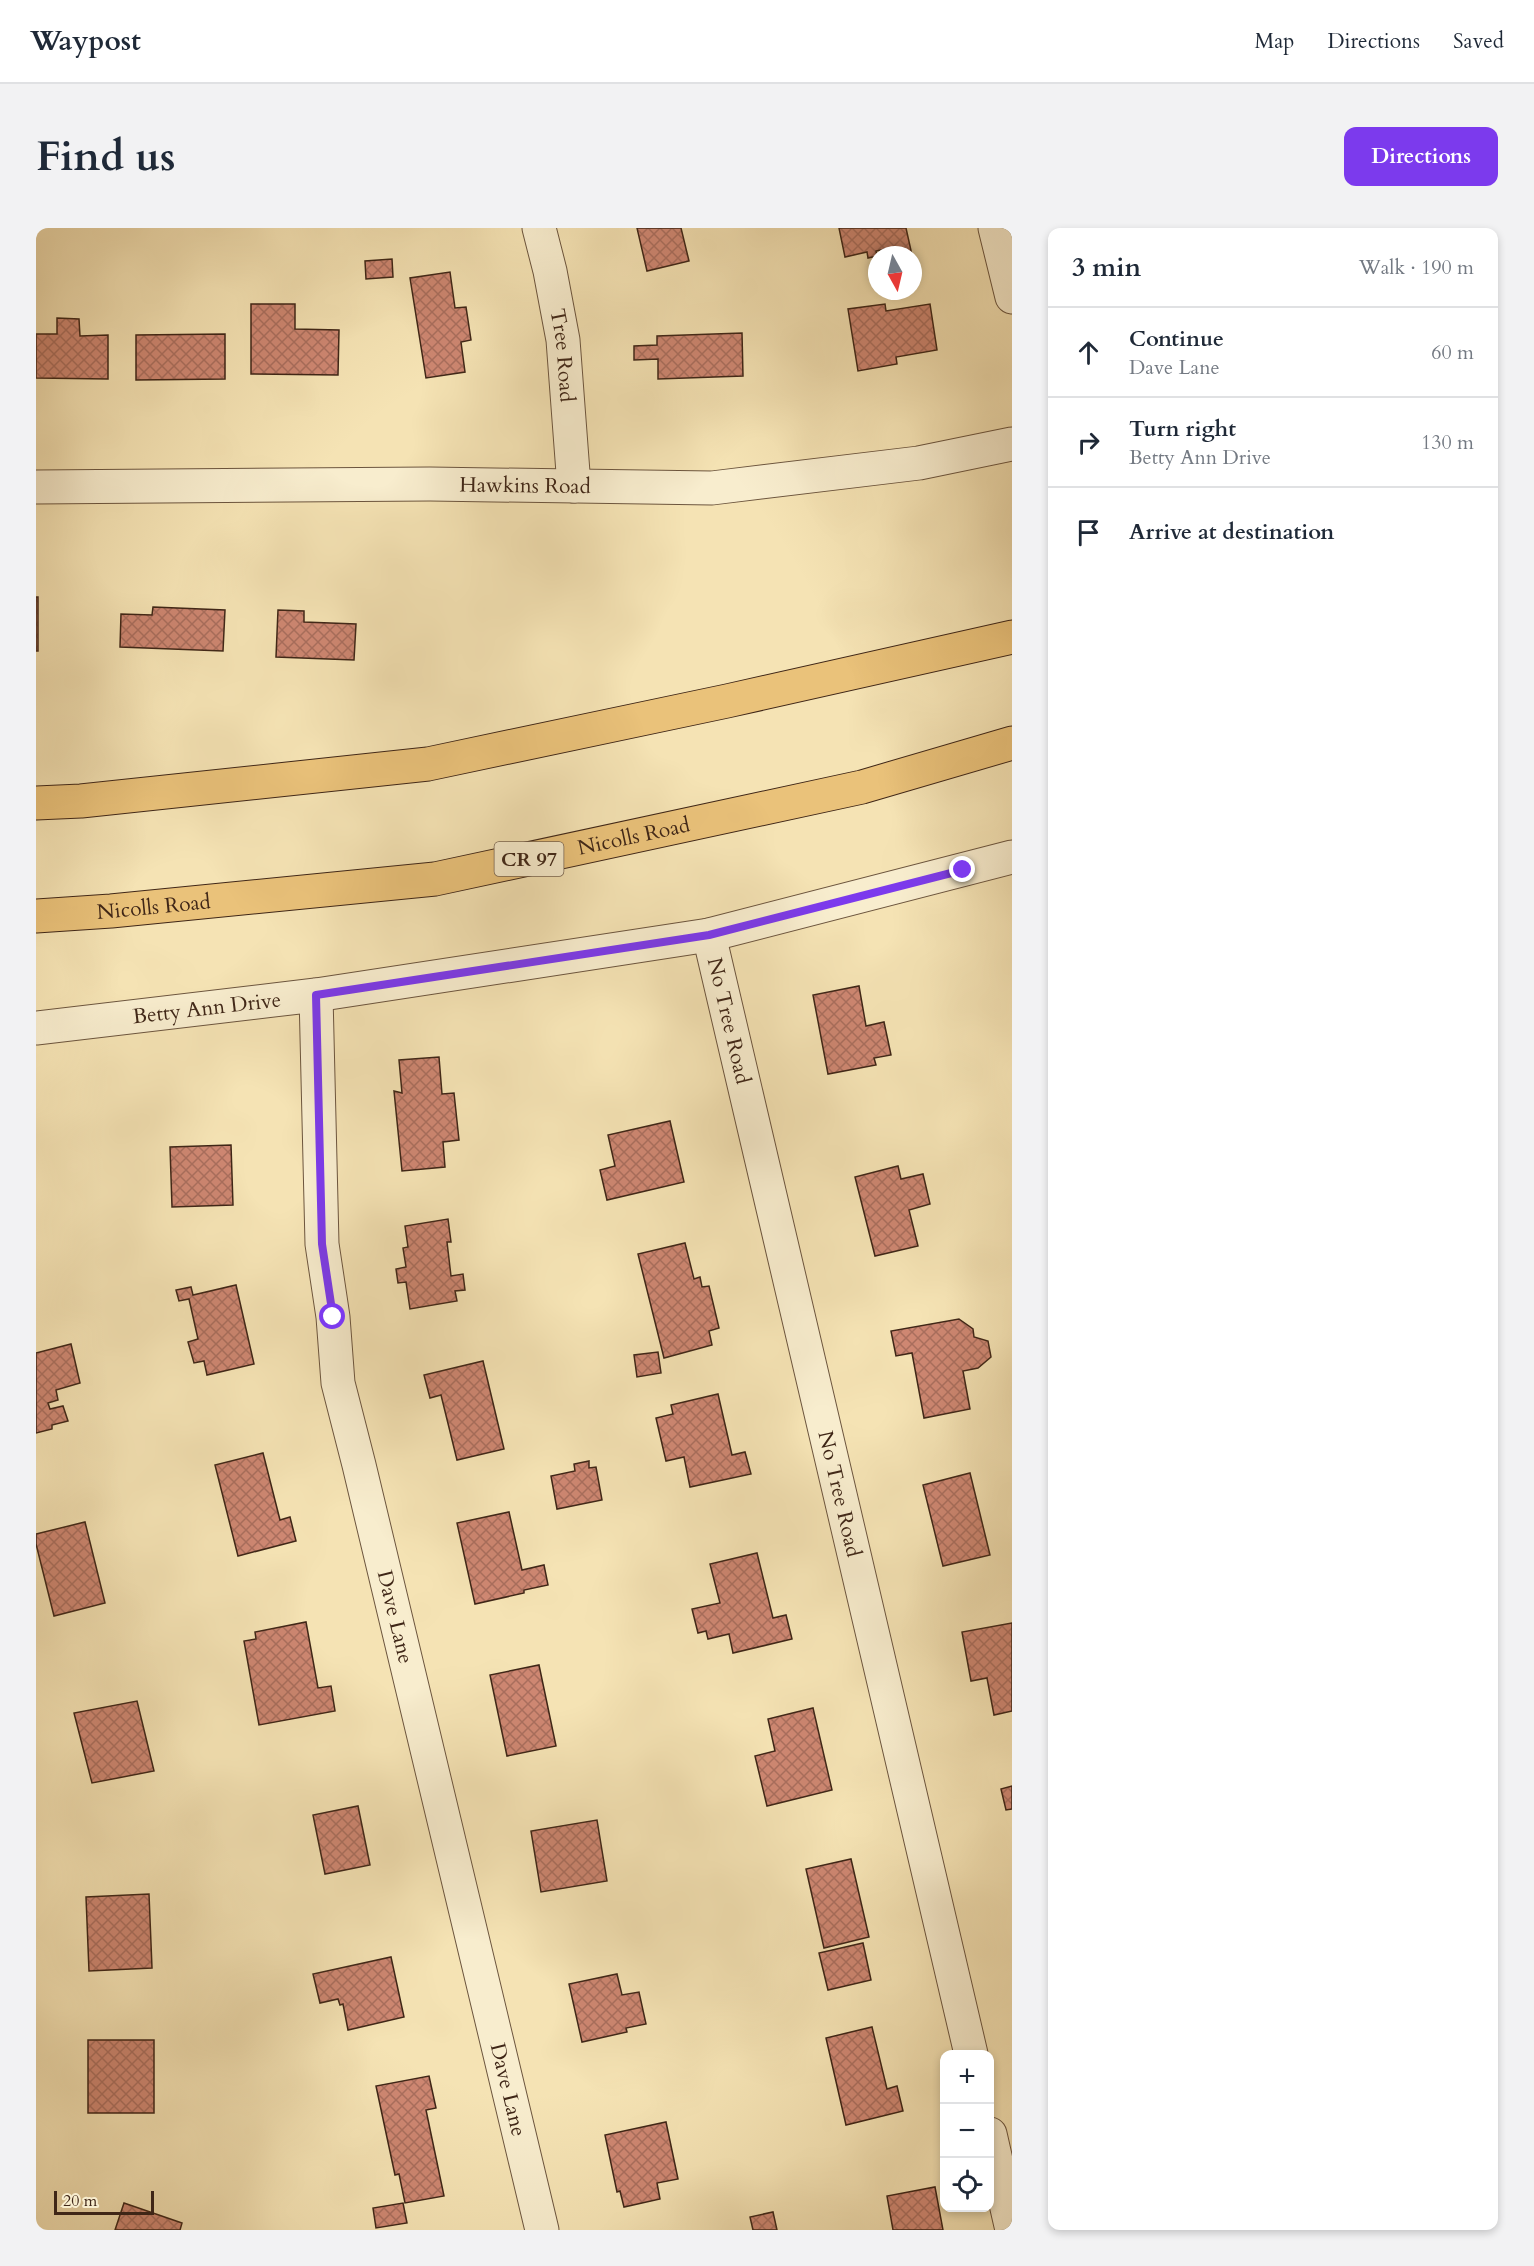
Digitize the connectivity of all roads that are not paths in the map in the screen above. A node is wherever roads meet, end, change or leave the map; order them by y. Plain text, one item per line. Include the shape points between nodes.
1 (539, 228) edge
2 (995, 228) edge
3 (1012, 297) edge
4 (1012, 444) edge
5 (574, 486) junction
6 (36, 487) edge
7 (1012, 637) edge
8 (1012, 743) edge
9 (36, 803) edge
10 (1012, 857) edge
11 (36, 916) edge
12 (709, 935) junction
13 (316, 995) junction
14 (36, 1028) edge
15 (970, 2050) edge
16 (994, 2151) edge
17 (542, 2230) edge
18 (1012, 2230) edge

1 - 5 street, Tree Road via 563,340
2 - 3 street
4 - 5 street, Hawkins Road via 919,463 712,488
5 - 6 street, Hawkins Road
7 - 9 highway via 428,764
8 - 11 highway, Nicolls Road / CR 97 via 862,787 435,879
10 - 12 street, Betty Ann Drive
12 - 13 street, Betty Ann Drive
12 - 15 street, No Tree Road
13 - 14 street, Betty Ann Drive
13 - 17 street, Dave Lane via 322,1244 338,1383
16 - 18 street

